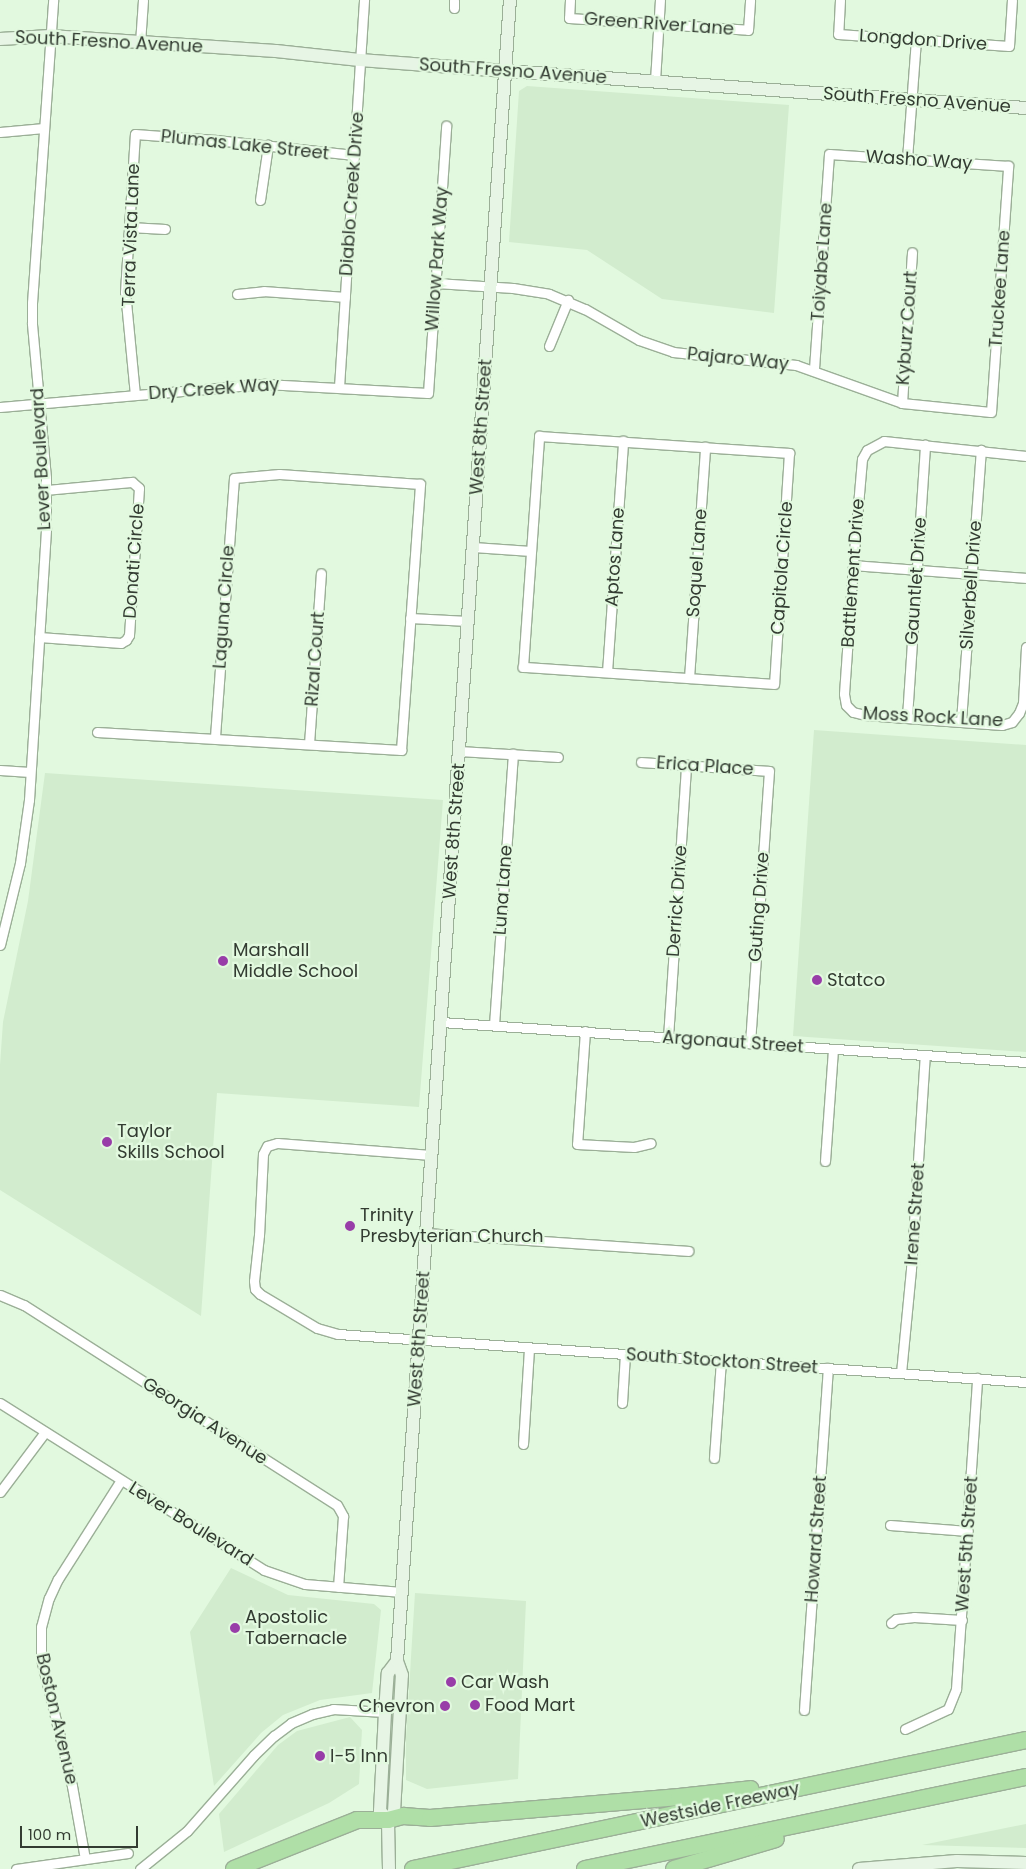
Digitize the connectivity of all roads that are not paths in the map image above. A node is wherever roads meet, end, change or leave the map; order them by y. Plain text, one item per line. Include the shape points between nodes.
1 (53, 0) edge
2 (143, 0) edge
3 (364, 0) edge
4 (510, 0) edge
5 (570, 0) edge
6 (660, 0) edge
7 (750, 0) edge
8 (840, 0) edge
9 (1012, 0) edge
10 (659, 24) junction
11 (50, 36) junction
12 (0, 38) edge
13 (916, 40) junction
14 (140, 43) junction
15 (360, 60) junction
16 (506, 71) junction
17 (655, 81) junction
18 (912, 99) junction
19 (1026, 108) edge
20 (446, 126) dead end
21 (44, 128) junction
22 (0, 132) edge
23 (135, 134) joint
24 (268, 145) junction
25 (829, 154) joint
26 (354, 155) junction
27 (908, 159) junction
28 (1008, 166) joint
29 (260, 200) dead end
30 (129, 227) junction
31 (165, 229) dead end
32 (912, 252) dead end
33 (436, 283) junction
34 (491, 286) junction
35 (237, 294) dead end
36 (344, 297) junction
37 (568, 300) junction
38 (549, 346) dead end
39 (814, 370) junction
40 (339, 387) junction
41 (428, 393) joint
42 (135, 395) junction
43 (902, 403) junction
44 (39, 404) junction
45 (0, 407) edge
46 (991, 412) joint
47 (623, 441) junction
48 (925, 445) junction
49 (705, 447) junction
50 (981, 450) junction
51 (1026, 456) edge
52 (46, 490) junction
53 (473, 547) junction
54 (531, 551) junction
55 (853, 565) junction
56 (918, 571) junction
57 (321, 573) dead end
58 (971, 573) junction
59 (1026, 578) edge
60 (410, 618) junction
61 (468, 622) junction
62 (39, 637) junction
63 (1026, 647) edge
64 (607, 672) junction
65 (689, 678) junction
66 (846, 705) joint
67 (907, 717) junction
68 (961, 721) junction
69 (97, 732) dead end
70 (215, 738) junction
71 (308, 744) junction
72 (459, 751) junction
73 (513, 754) junction
74 (558, 757) dead end
75 (642, 762) dead end
76 (686, 765) junction
77 (0, 770) edge
78 (769, 771) joint
79 (30, 772) junction
80 (0, 945) edge
81 (441, 1022) junction
82 (494, 1026) junction
83 (585, 1032) junction
84 (668, 1038) junction
85 (750, 1043) junction
86 (833, 1049) junction
87 (925, 1055) junction
88 (1026, 1062) edge
89 (651, 1143) dead end
90 (432, 1155) junction
91 (826, 1161) dead end
92 (426, 1233) junction
93 (688, 1251) dead end
94 (0, 1295) edge
95 (419, 1340) junction
96 (529, 1348) junction
97 (625, 1354) junction
98 (721, 1361) junction
99 (828, 1368) junction
100 (901, 1373) junction
101 (977, 1378) junction
102 (1026, 1382) edge
103 (0, 1402) edge
104 (622, 1404) dead end
105 (45, 1432) junction
106 (522, 1444) dead end
107 (714, 1458) dead end
108 (121, 1480) junction
109 (0, 1492) edge
110 (890, 1525) dead end
111 (968, 1531) junction
112 (338, 1587) junction
113 (402, 1592) junction
114 (962, 1620) junction
115 (891, 1623) dead end
116 (397, 1661) junction
117 (402, 1687) junction
118 (804, 1710) dead end
119 (385, 1712) junction
120 (905, 1729) dead end
121 (1026, 1740) edge
122 (399, 1744) junction
123 (1026, 1777) edge
124 (794, 1789) junction
125 (388, 1820) junction
126 (806, 1823) junction
127 (128, 1854) dead end
128 (85, 1859) junction
129 (1026, 1863) edge
130 (958, 1865) edge
131 (420, 1868) edge
132 (16, 1869) edge
133 (140, 1869) edge
134 (234, 1869) edge
135 (390, 1869) edge
136 (585, 1869) edge
137 (674, 1869) edge
138 (864, 1869) edge

1 - 11 street, Lever Boulevard
2 - 14 street
3 - 15 street, Diablo Creek Drive
4 - 16 street, West 8th Street
5 - 10 street, Green River Lane via 569,18
6 - 10 street
7 - 10 street, Green River Lane via 748,30
8 - 13 street, Longdon Drive via 838,34
9 - 13 street, Longdon Drive via 1009,46
10 - 17 street
11 - 12 street, South Fresno Avenue
11 - 14 street, South Fresno Avenue
11 - 21 street, Lever Boulevard
13 - 18 street
14 - 15 street, South Fresno Avenue via 276,51
15 - 16 street, South Fresno Avenue
15 - 26 street, Diablo Creek Drive
16 - 17 street, South Fresno Avenue
16 - 34 street, West 8th Street
17 - 18 street, South Fresno Avenue
18 - 19 street, South Fresno Avenue
18 - 27 street
20 - 33 street, Willow Park Way
21 - 22 street
21 - 44 street, Lever Boulevard via 32,303
23 - 24 street, Plumas Lake Street
23 - 30 street, Terra Vista Lane
24 - 26 street, Plumas Lake Street
24 - 29 street
25 - 27 street, Washo Way
25 - 39 street, Toiyabe Lane
26 - 36 street, Diablo Creek Drive
27 - 28 street, Washo Way
28 - 46 street, Truckee Lane
30 - 31 street
30 - 42 street, Terra Vista Lane via 126,292
32 - 43 street, Kyburz Court
33 - 34 street, Pajaro Way
33 - 41 street, Willow Park Way
34 - 37 street, Pajaro Way via 531,290
34 - 53 street, West 8th Street
35 - 36 street via 264,291
36 - 40 street, Diablo Creek Drive
37 - 38 street
37 - 39 street, Pajaro Way via 639,340 673,352 778,362
39 - 43 street, Pajaro Way
40 - 41 street, Dry Creek Way
40 - 42 street, Dry Creek Way via 265,384
42 - 44 street, Dry Creek Way
43 - 46 street, Pajaro Way
44 - 45 street, Dry Creek Way
44 - 52 street, Lever Boulevard
47 - 49 street, Capitola Circle
47 - 54 street, Capitola Circle via 539,436
47 - 64 street, Aptos Lane
48 - 50 street
48 - 55 street, Battlement Drive via 884,441 867,450 862,459
48 - 56 street, Gauntlet Drive
49 - 65 street, Soquel Lane
49 - 65 street, Capitola Circle via 789,453 774,684
50 - 51 street
50 - 58 street, Silverbell Drive
52 - 62 street, Lever Boulevard
52 - 62 street, Donati Circle via 132,482 138,488 129,635 126,640 121,643
53 - 54 street
53 - 61 street, West 8th Street
54 - 64 street, Capitola Circle via 523,667
55 - 56 street
55 - 66 street, Battlement Drive via 844,694
56 - 58 street
56 - 67 street, Gauntlet Drive
57 - 71 street, Rizal Court
58 - 59 street
58 - 68 street, Silverbell Drive
60 - 61 street
60 - 70 street, Laguna Circle via 420,484 279,474 234,478
60 - 71 street, Laguna Circle via 401,750
61 - 72 street, West 8th Street
62 - 79 street, Lever Boulevard
63 - 68 street, Moss Rock Lane via 1022,703 1012,722 1002,725
64 - 65 street, Capitola Circle
66 - 67 street, Moss Rock Lane via 853,712 866,715
67 - 68 street, Moss Rock Lane
69 - 70 street
70 - 71 street, Laguna Circle
72 - 73 street
72 - 81 street, West 8th Street
73 - 74 street
73 - 82 street, Luna Lane
75 - 76 street, Erica Place
76 - 78 street, Erica Place
76 - 84 street, Derrick Drive
77 - 79 street
78 - 85 street, Guting Drive
79 - 80 street, Lever Boulevard via 24,840
81 - 82 street, Argonaut Street
81 - 90 street, West 8th Street
82 - 83 street, Argonaut Street
83 - 84 street, Argonaut Street
83 - 89 street via 578,1144 634,1147
84 - 85 street, Argonaut Street
85 - 86 street, Argonaut Street
86 - 87 street, Argonaut Street
86 - 91 street
87 - 88 street, Argonaut Street
87 - 100 street, Irene Street
90 - 92 street, West 8th Street
90 - 95 street, South Stockton Street via 277,1143 267,1146 263,1154 254,1281 260,1294 325,1331
92 - 93 street
92 - 95 street, West 8th Street
94 - 112 street, Georgia Avenue via 24,1305 337,1506 343,1516
95 - 96 street, South Stockton Street
95 - 113 street, West 8th Street
96 - 97 street, South Stockton Street
96 - 106 street
97 - 98 street, South Stockton Street
97 - 104 street
98 - 99 street, South Stockton Street
98 - 107 street
99 - 100 street, South Stockton Street
99 - 118 street, Howard Street
100 - 101 street, South Stockton Street
101 - 102 street, South Stockton Street
101 - 111 street, West 5th Street
103 - 105 street, Lever Boulevard
105 - 108 street, Lever Boulevard
105 - 109 street
108 - 112 street, Lever Boulevard via 264,1570 305,1584
108 - 128 street, Boston Avenue via 58,1579 48,1598 41,1627 41,1659 72,1786
110 - 111 street
111 - 114 street, West 5th Street
112 - 113 street, Lever Boulevard
113 - 116 street, West 8th Street
114 - 115 street via 914,1617 896,1619
114 - 120 street, West 5th Street via 956,1689 948,1709
116 - 117 street, West 8th Street
116 - 119 street, West 8th Street via 388,1673
117 - 119 street
117 - 122 street, West 8th Street
119 - 122 street via 396,1730
119 - 125 street, West 8th Street via 380,1812
119 - 133 street via 334,1709 292,1723 254,1755 187,1831
121 - 124 highway, Westside Freeway
122 - 125 street, West 8th Street via 394,1812
123 - 126 highway, Westside Freeway
124 - 125 highway via 770,1786 678,1797 430,1818 403,1816
124 - 131 highway, Westside Freeway
125 - 134 highway via 357,1820
125 - 135 street, West 8th Street
126 - 136 highway, Westside Freeway
126 - 137 highway via 777,1839
127 - 128 street
128 - 132 street
129 - 130 street
130 - 138 street

